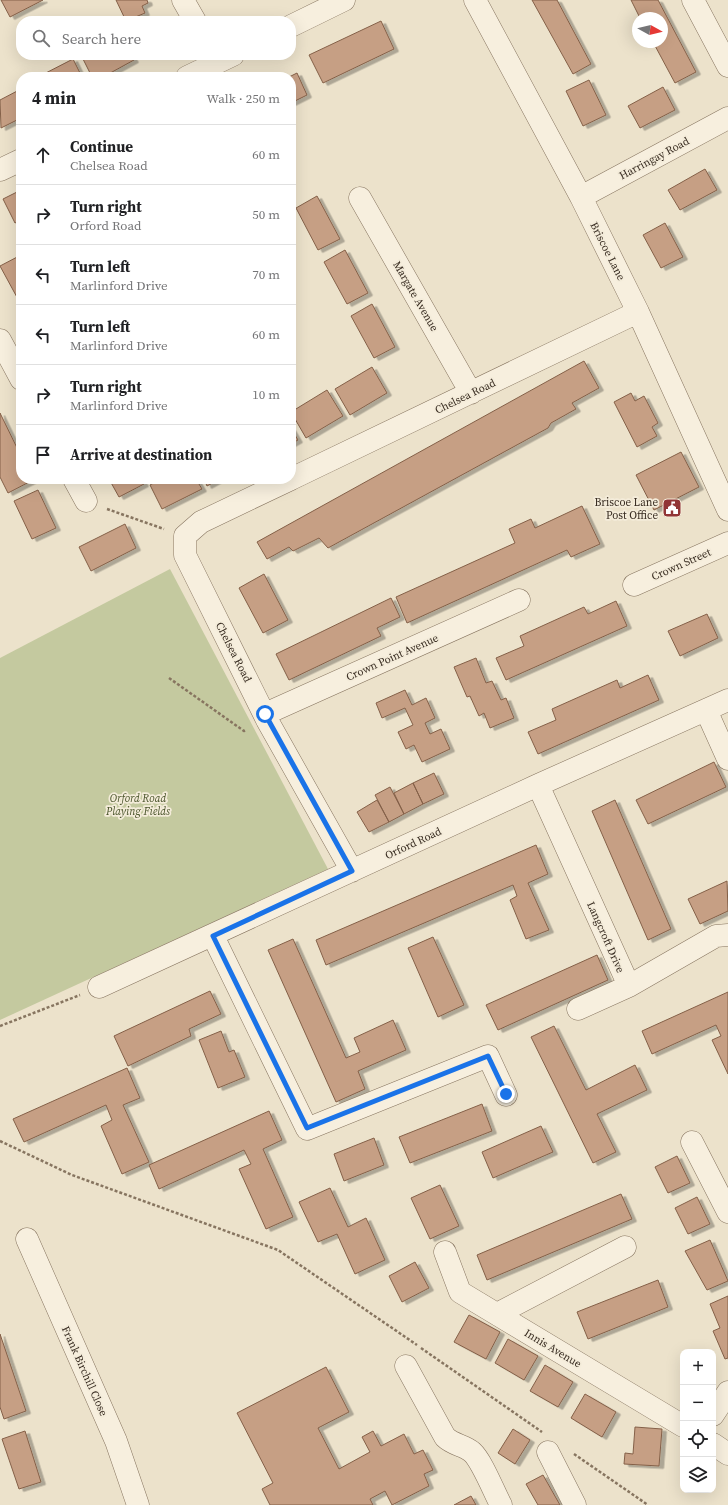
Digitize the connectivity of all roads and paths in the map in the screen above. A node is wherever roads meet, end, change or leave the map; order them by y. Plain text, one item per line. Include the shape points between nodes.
1 (183, 0) edge
2 (344, 0) edge
3 (475, 0) edge
4 (693, 0) edge
5 (192, 16) edge
6 (296, 24) edge
7 (216, 60) edge
8 (728, 66) edge
9 (196, 72) edge
10 (728, 118) edge
11 (16, 162) edge
12 (0, 170) edge
13 (581, 197) junction
14 (360, 198) dead end
15 (638, 312) junction
16 (0, 340) edge
17 (16, 370) edge
18 (471, 394) junction
19 (296, 477) edge
20 (77, 484) edge
21 (281, 484) edge
22 (86, 501) joint
23 (728, 510) edge
24 (185, 536) junction
25 (728, 543) edge
26 (634, 585) dead end
27 (519, 600) dead end
28 (169, 678) dead end
29 (728, 700) edge
30 (706, 710) junction
31 (266, 717) junction
32 (728, 759) edge
33 (538, 785) junction
34 (352, 871) junction
35 (728, 935) edge
36 (213, 936) junction
37 (629, 986) junction
38 (99, 987) joint
39 (578, 1009) dead end
40 (0, 1026) edge
41 (506, 1094) dead end
42 (0, 1141) edge
43 (692, 1142) dead end
44 (728, 1212) edge
45 (27, 1238) dead end
46 (626, 1247) dead end
47 (445, 1252) dead end
48 (497, 1314) junction
49 (406, 1366) dead end
50 (728, 1392) edge
51 (716, 1410) edge
52 (680, 1424) edge
53 (547, 1443) joint
54 (716, 1446) edge
55 (571, 1452) dead end
56 (728, 1454) edge
57 (138, 1505) edge
58 (501, 1505) edge
59 (575, 1505) edge
60 (648, 1505) edge

1 - 5 street
2 - 6 street
3 - 13 street, Briscoe Lane
4 - 8 street
7 - 9 street
10 - 13 street, Harringay Road
11 - 12 street
13 - 15 street, Briscoe Lane
14 - 18 street, Margate Avenue
15 - 18 street, Chelsea Road
15 - 23 street, Briscoe Lane
16 - 17 street
18 - 19 street, Chelsea Road
20 - 22 street
21 - 24 street, Chelsea Road via 201,522
22 - 24 path
24 - 31 street, Chelsea Road via 185,555
25 - 26 street, Crown Street
27 - 31 street, Crown Point Avenue
28 - 31 path via 244,731
29 - 30 street, Orford Road
30 - 32 street
30 - 33 street, Orford Road
31 - 34 street, Chelsea Road
33 - 34 street, Orford Road
33 - 37 street, Langcroft Drive
34 - 36 street, Orford Road
35 - 37 street, Langcroft Drive via 716,936
36 - 38 street, Orford Road
36 - 41 street via 307,1128 488,1056
37 - 39 street
38 - 40 path
42 - 53 path via 72,1175 278,1250
43 - 44 street
45 - 57 street, Frank Birchill Close via 116,1441
46 - 48 street
47 - 48 street, Innis Avenue via 460,1292
48 - 52 street, Innis Avenue
49 - 58 street via 445,1437 476,1456
50 - 51 street
53 - 59 street
54 - 56 street
55 - 60 path

